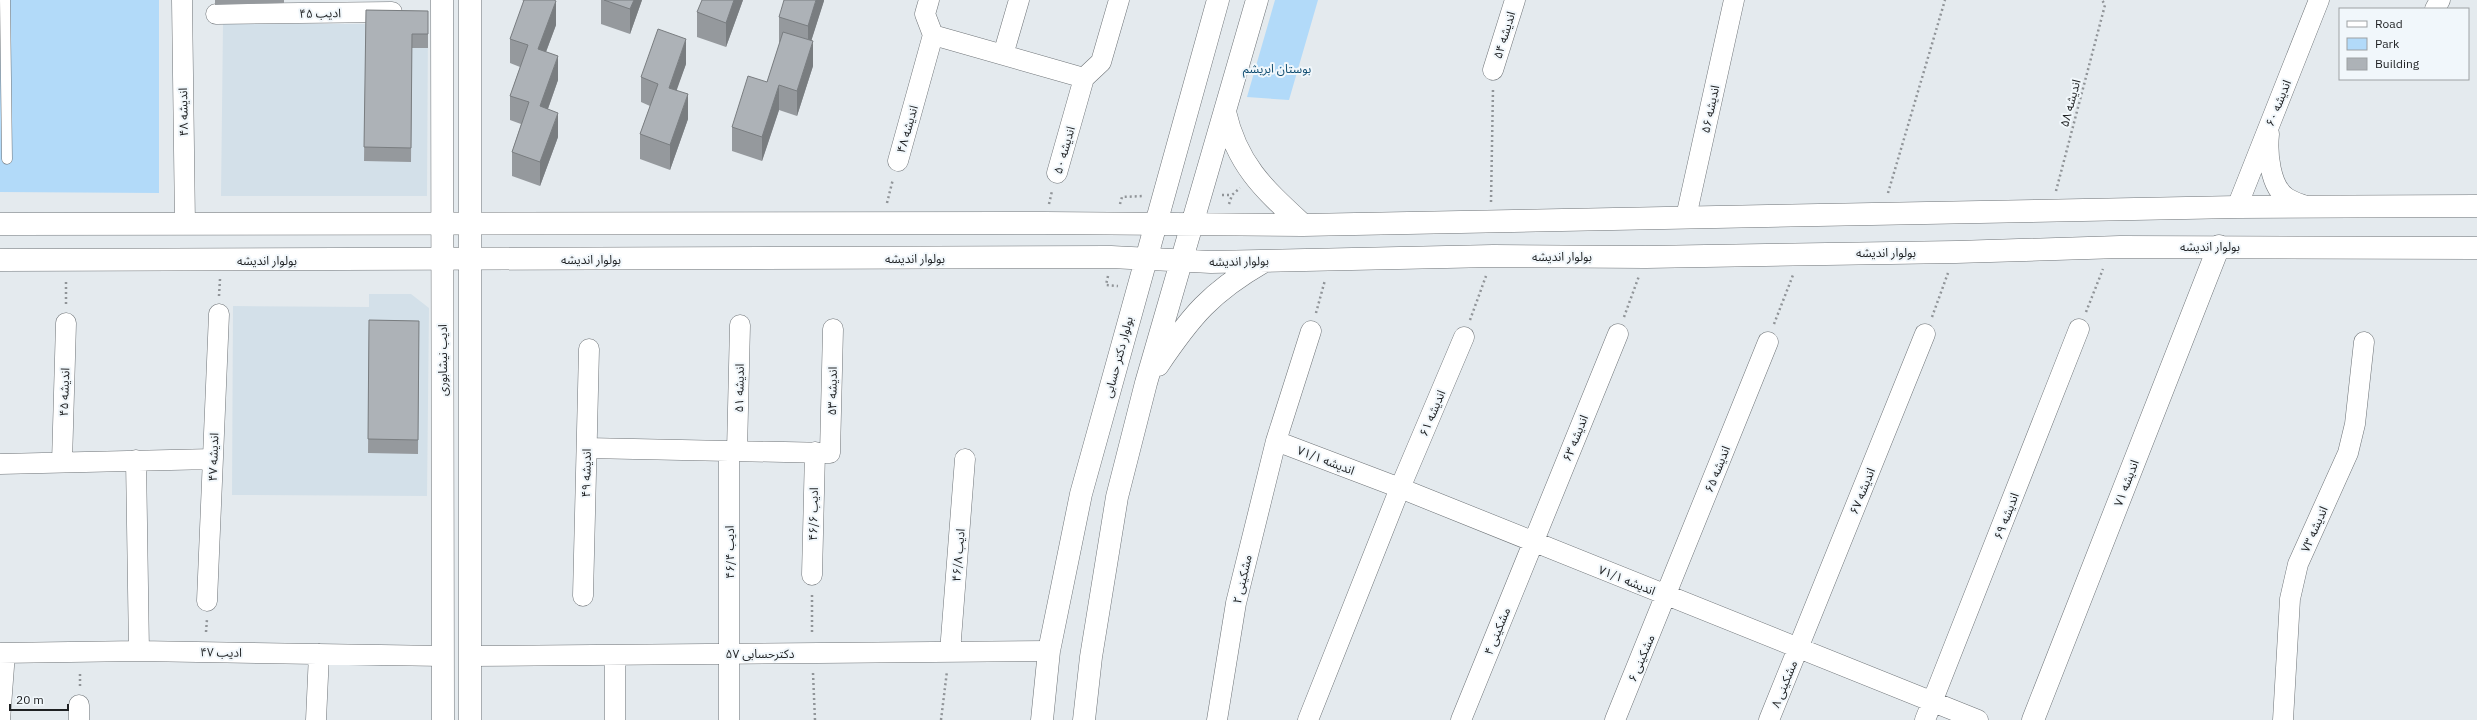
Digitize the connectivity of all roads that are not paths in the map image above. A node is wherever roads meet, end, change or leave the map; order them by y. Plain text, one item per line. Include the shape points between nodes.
1 (5, 0) edge
2 (182, 0) edge
3 (442, 0) edge
4 (470, 0) edge
5 (929, 0) edge
6 (1019, 0) edge
7 (1119, 0) edge
8 (1218, 0) edge
9 (1257, 0) edge
10 (1515, 0) edge
11 (1734, 0) edge
12 (2319, 0) edge
13 (302, 6) edge
14 (410, 12) edge
15 (216, 14) dead end
16 (933, 35) junction
17 (1003, 55) junction
18 (1493, 70) road end
19 (1084, 78) junction
20 (1225, 112) junction
21 (2270, 123) junction
22 (7, 159) dead end
23 (898, 161) road end
24 (1057, 173) road end
25 (2308, 206) junction
26 (2477, 206) edge
27 (2237, 207) junction
28 (1686, 217) junction
29 (0, 224) edge
30 (185, 224) junction
31 (442, 224) junction
32 (470, 224) junction
33 (1191, 224) junction
34 (1154, 225) junction
35 (1303, 225) junction
36 (2219, 246) junction
37 (2477, 248) edge
38 (1145, 259) junction
39 (0, 260) edge
40 (442, 260) junction
41 (470, 260) junction
42 (1182, 260) junction
43 (1265, 261) junction
44 (219, 314) road end
45 (66, 323) road end
46 (740, 326) dead end
47 (833, 329) dead end
48 (2079, 329) road end
49 (1311, 331) road end
50 (1618, 334) road end
51 (1925, 334) road end
52 (1464, 337) road end
53 (1768, 342) road end
54 (2364, 342) dead end
55 (589, 349) dead end
56 (1146, 382) junction
57 (1276, 441) junction
58 (586, 448) junction
59 (733, 451) junction
60 (822, 452) junction
61 (213, 459) junction
62 (965, 459) dead end
63 (136, 460) junction
64 (62, 462) junction
65 (0, 464) edge
66 (1400, 488) junction
67 (1533, 542) junction
68 (812, 575) dead end
69 (583, 596) dead end
70 (1667, 596) junction
71 (208, 601) road end
72 (1798, 648) junction
73 (1049, 650) junction
74 (139, 651) junction
75 (950, 652) junction
76 (3, 653) edge
77 (729, 653) junction
78 (319, 654) junction
79 (615, 654) junction
80 (443, 656) junction
81 (470, 656) junction
82 (1929, 711) edge
83 (0, 720) edge
84 (316, 720) edge
85 (443, 720) edge
86 (470, 720) edge
87 (615, 720) edge
88 (729, 720) edge
89 (1042, 720) edge
90 (1084, 720) edge
91 (1217, 720) edge
92 (1308, 720) edge
93 (1461, 720) edge
94 (1615, 720) edge
95 (1769, 720) edge
96 (1978, 720) edge
97 (2032, 720) edge
98 (2283, 720) edge

1 - 22 lane
2 - 30 street, اندیشه ۴۸
3 - 31 main road, ادیب نیشابوری
4 - 32 main road
5 - 16 street via 925,14
6 - 17 street
7 - 19 street via 1101,62
8 - 34 main road, بولوار دکتر حسابی
9 - 20 main road
10 - 18 street, اندیشه ۵۴
11 - 28 street, اندیشه ۵۶
12 - 21 street, اندیشه ۶۰
13 - 14 street, ادیب ۴۵
13 - 15 street, ادیب ۴۵
16 - 17 street
16 - 23 street, اندیشه ۴۸
17 - 19 street
19 - 24 street, اندیشه ۵۰
20 - 33 main road
20 - 35 main road via 1231,138 1254,176
21 - 25 street via 2268,143 2276,186 2287,198
21 - 27 street, اندیشه ۶۰
25 - 26 main road
25 - 27 main road
27 - 28 main road
28 - 35 main road
29 - 30 main road
30 - 31 main road
31 - 32 main road
31 - 40 main road, ادیب نیشابوری
32 - 34 main road
32 - 41 main road
33 - 34 main road
33 - 35 main road
33 - 42 main road
34 - 38 main road, بولوار دکتر حسابی
36 - 37 main road, بولوار اندیشه
36 - 43 main road, بولوار اندیشه
36 - 97 main road, اندیشه ۷۱
38 - 41 main road, بولوار اندیشه via 1026,257
38 - 42 main road, بولوار اندیشه
38 - 73 main road, بولوار دکتر حسابی via 1081,494
39 - 40 main road, بولوار اندیشه
40 - 41 main road, بولوار اندیشه
40 - 80 main road, ادیب نیشابوری
41 - 81 main road
42 - 43 main road, بولوار اندیشه
42 - 56 main road
43 - 56 main road via 1238,276 1208,299 1183,328
44 - 61 street, اندیشه ۴۷
45 - 64 street, اندیشه ۴۵
46 - 59 street, اندیشه ۵۱
47 - 60 street, اندیشه ۵۳
48 - 82 street, اندیشه ۶۹
49 - 57 street, مشکینی ۲
50 - 67 street, اندیشه ۶۳
51 - 72 street, اندیشه ۶۷
52 - 66 street, اندیشه ۶۱
53 - 70 street, اندیشه ۶۵
54 - 98 street, اندیشه ۷۳ via 2355,424 2348,453 2298,564 2290,599
55 - 58 street, اندیشه ۴۹
56 - 90 main road via 1117,496 1091,657
57 - 66 street, اندیشه ۷۱/۱
57 - 91 street, مشکینی ۲ via 1236,603
58 - 59 street
58 - 69 street, اندیشه ۴۹
59 - 60 street
59 - 77 street, ادیب ۴۶/۴
60 - 68 street, ادیب ۴۶/۶
61 - 63 street
61 - 71 street, اندیشه ۴۷
62 - 75 street, ادیب ۴۶/۸
63 - 64 street
63 - 74 street
64 - 65 street
66 - 67 street, اندیشه ۷۱/۱
66 - 92 street
67 - 70 street, اندیشه ۷۱/۱
67 - 93 street, مشکینی ۴
70 - 72 street, اندیشه ۷۱/۱
70 - 94 street, مشکینی ۶
72 - 82 street, اندیشه ۷۱/۱
72 - 95 street, مشکینی ۸
73 - 75 street, دکترحسابی ۵۷
73 - 89 main road, بولوار دکتر حسابی
74 - 76 street, ادیب ۴۷
74 - 78 street, ادیب ۴۷
75 - 77 street, دکترحسابی ۵۷
76 - 83 street
77 - 79 street, دکترحسابی ۵۷
77 - 88 street, ادیب ۴۶/۴
78 - 80 street, ادیب ۴۷
78 - 84 street
79 - 81 street, دکترحسابی ۵۷
79 - 87 street
80 - 85 main road, ادیب نیشابوری
81 - 86 main road
82 - 96 street, اندیشه ۷۱/۱

